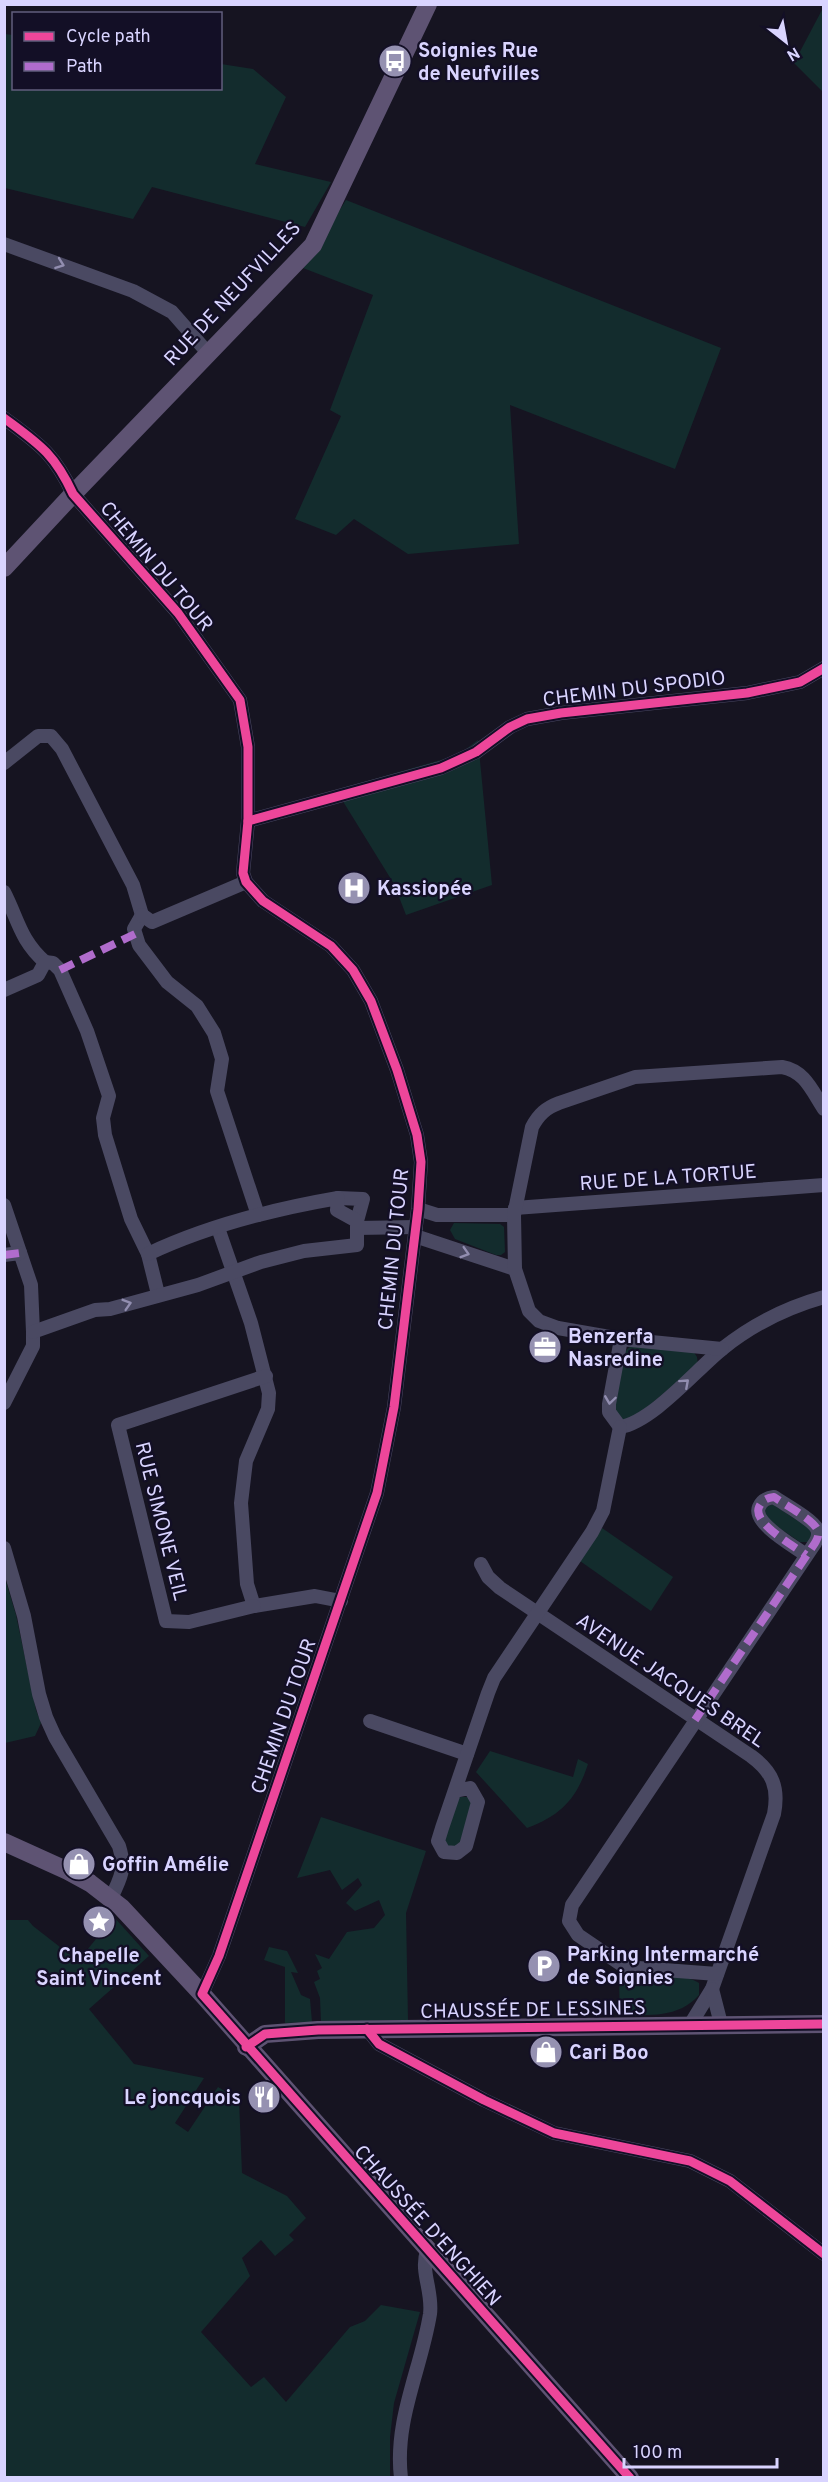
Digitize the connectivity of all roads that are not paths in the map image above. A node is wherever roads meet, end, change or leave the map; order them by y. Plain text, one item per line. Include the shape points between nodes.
1 (428, 4) edge
2 (4, 244) edge
3 (208, 353) junction
4 (4, 418) edge
5 (73, 494) junction
6 (4, 568) edge
7 (824, 668) edge
8 (4, 763) edge
9 (248, 820) junction
10 (246, 882) junction
11 (4, 892) edge
12 (142, 915) junction
13 (49, 963) junction
14 (4, 990) edge
15 (824, 1109) edge
16 (824, 1185) edge
17 (338, 1198) junction
18 (4, 1205) edge
19 (418, 1209) junction
20 (515, 1212) junction
21 (258, 1215) junction
22 (357, 1225) junction
23 (218, 1228) junction
24 (415, 1232) junction
25 (20, 1253) junction
26 (148, 1254) junction
27 (4, 1255) edge
28 (515, 1269) junction
29 (234, 1273) junction
30 (158, 1294) junction
31 (824, 1297) edge
32 (33, 1332) junction
33 (621, 1339) junction
34 (722, 1349) junction
35 (267, 1376) junction
36 (4, 1403) edge
37 (620, 1427) junction
38 (4, 1548) edge
39 (806, 1555) junction
40 (481, 1564) dead end
41 (340, 1601) junction
42 (254, 1606) junction
43 (538, 1614) junction
44 (695, 1720) junction
45 (370, 1721) dead end
46 (467, 1754) junction
47 (454, 1791) dead end
48 (4, 1842) edge
49 (111, 1898) junction
50 (717, 1974) junction
51 (712, 1989) junction
52 (202, 1994) junction
53 (721, 2024) junction
54 (824, 2024) edge
55 (690, 2025) junction
56 (367, 2029) junction
57 (246, 2047) junction
58 (427, 2251) junction
59 (824, 2254) edge
60 (401, 2478) edge
61 (630, 2478) edge

1 - 3 main road, RUE DE NEUFVILLES via 313,245
2 -> 3 street via 133,291 172,312
3 - 5 main road, RUE DE NEUFVILLES
4 - 5 street, CHEMIN DU TOUR via 45,448
5 - 6 main road, RUE DE NEUFVILLES
5 - 9 street, CHEMIN DU TOUR via 178,613 240,700 248,747
7 - 9 street, CHEMIN DU SPODIO via 800,682 747,693 527,720 464,759 441,768
8 - 12 street via 38,736 51,736 62,748 127,875
9 - 10 street, CHEMIN DU TOUR via 242,862
10 - 12 street via 152,922
10 - 19 street, CHEMIN DU TOUR via 263,901 331,946 353,970 371,1001 417,1135 421,1162
11 - 13 street via 21,935
12 - 21 street via 134,929 138,945 167,982 197,1006 214,1033 222,1059 217,1091
13 - 14 street via 38,975
13 - 26 street via 60,970 91,1042 109,1096 103,1118 105,1135 131,1220
15 - 20 street via 802,1076 783,1067 635,1077 559,1103 538,1116 532,1126
16 - 20 street, RUE DE LA TORTUE
17 - 21 street
17 - 22 street via 337,1210
17 - 22 street via 363,1199
18 - 25 street
19 - 20 street, RUE DE LA TORTUE via 437,1215
19 - 24 street, CHEMIN DU TOUR
20 - 28 street
21 - 23 street
22 - 24 street
22 - 29 street via 357,1245 304,1251
23 - 26 street
23 - 29 street
24 -> 28 street
24 - 41 street, CHEMIN DU TOUR via 386,1455
25 - 27 street
25 - 32 street via 31,1285
26 - 30 street
28 - 33 street via 529,1311 539,1322
29 - 30 street
29 - 35 street
32 -> 30 street via 95,1310
31 - 34 street via 777,1312
32 - 36 street via 33,1346
33 - 34 street
33 -> 37 street via 609,1404 609,1412
37 -> 34 street via 633,1425
35 - 42 street via 268,1409 246,1461 241,1503 247,1584
35 - 42 street, RUE SIMONE VEIL via 118,1425 166,1621 189,1622
37 - 43 street via 603,1511
38 - 49 street via 24,1616 46,1717 124,1861
39 - 39 street via 818,1537 817,1529 774,1497 761,1502 758,1517
39 - 44 street
40 - 43 street, AVENUE JACQUES BREL via 500,1588
41 - 42 street via 315,1596
41 - 52 street, CHEMIN DU TOUR via 227,1934
43 - 44 street, AVENUE JACQUES BREL
43 - 46 street via 494,1678
44 - 50 street, AVENUE JACQUES BREL via 761,1763 776,1787 774,1814
44 - 50 street via 573,1905 569,1921 578,1935 625,1967
45 - 46 street
46 - 47 street
48 - 49 main road, CHAUSSÉE D'ENGHIEN via 68,1871
49 - 52 main road, CHAUSSÉE D'ENGHIEN
50 - 51 street, AVENUE JACQUES BREL
51 - 53 street
51 - 55 street, AVENUE JACQUES BREL
52 - 57 main road, CHAUSSÉE D'ENGHIEN
53 - 54 main road, CHAUSSÉE DE LESSINES
53 - 55 main road, CHAUSSÉE DE LESSINES
55 - 56 main road, CHAUSSÉE DE LESSINES
56 - 57 main road, CHAUSSÉE DE LESSINES via 265,2034
56 - 59 street via 379,2044 554,2133 690,2160 730,2181
57 - 58 main road, CHAUSSÉE D'ENGHIEN
58 - 60 street via 424,2261 430,2314 402,2422
58 - 61 main road, CHAUSSÉE D'ENGHIEN

